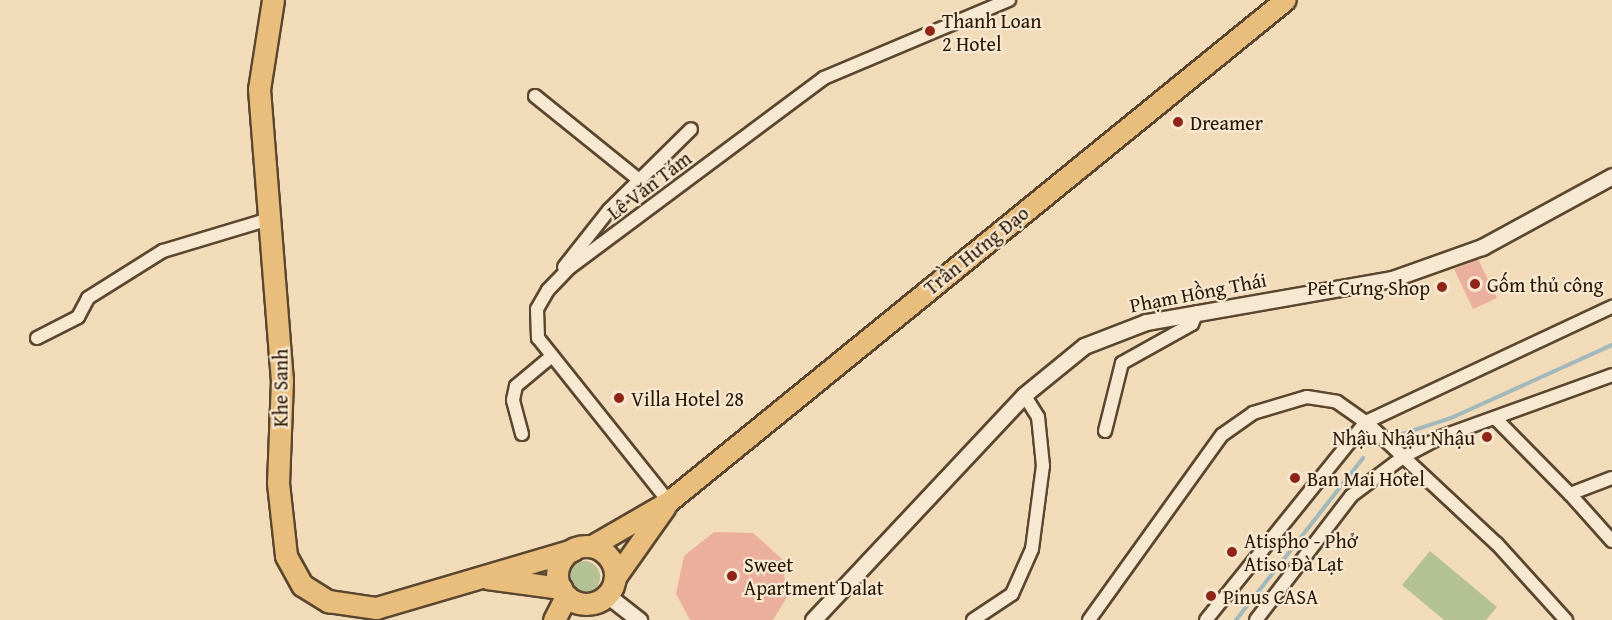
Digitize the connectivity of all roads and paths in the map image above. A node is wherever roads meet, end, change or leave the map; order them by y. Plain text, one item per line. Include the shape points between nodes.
1 (273, 0) edge
2 (1009, 0) edge
3 (1286, 0) edge
4 (534, 96) dead end
5 (691, 129) dead end
6 (1612, 176) edge
7 (639, 180) junction
8 (270, 219) junction
9 (548, 290) junction
10 (1612, 307) edge
11 (1197, 312) junction
12 (37, 338) dead end
13 (552, 356) junction
14 (1612, 375) edge
15 (1024, 395) junction
16 (1495, 418) junction
17 (1366, 422) junction
18 (1105, 431) dead end
19 (522, 434) dead end
20 (1403, 458) junction
21 (1612, 478) edge
22 (1570, 494) junction
23 (669, 502) junction
24 (1612, 541) edge
25 (582, 548) junction
26 (480, 577) junction
27 (563, 592) junction
28 (598, 600) edge
29 (554, 620) edge
30 (639, 620) edge
31 (813, 620) edge
32 (973, 620) edge
33 (1089, 620) edge
34 (1206, 620) edge
35 (1256, 620) edge
36 (1566, 620) edge

1 - 8 highway, Khe Sanh via 259,90
2 - 9 street, Lê Văn Tám via 824,78 569,268
3 - 23 main road, Trần Hưng Đạo
4 - 7 street
5 - 7 street
6 - 11 street, Phạm Hồng Thái via 1482,247 1392,279
7 - 9 street via 593,228
8 - 12 street via 164,251 88,298 78,317
8 - 26 highway, Khe Sanh via 282,380 281,520 286,556 302,585 341,606 376,608 414,601
9 - 13 street, Lê Văn Tám via 534,323
10 - 17 street
11 - 15 street, Phạm Hồng Thái via 1113,332 1065,360
11 - 18 street via 1192,324 1122,363
13 - 19 street via 516,386 513,400
13 - 23 street, Lê Văn Tám
14 - 16 street
15 - 31 street, Phạm Hồng Thái
15 - 32 street via 1038,417 1043,466 1032,549 1012,594
16 - 20 street
16 - 22 street
17 - 20 street
17 - 33 street via 1337,402 1307,397 1253,412 1222,435
17 - 34 street
20 - 35 street via 1351,496
20 - 36 street via 1497,544
21 - 22 street
22 - 24 street
23 - 25 main road, Trần Hưng Đạo
23 - 28 main road, Trần Hưng Đạo
25 - 26 highway, Khe Sanh
25 - 27 highway via 561,562
25 - 28 highway via 612,562
26 - 27 highway, Khe Sanh
27 - 28 highway, Khe Sanh
27 - 29 highway
28 - 30 street

